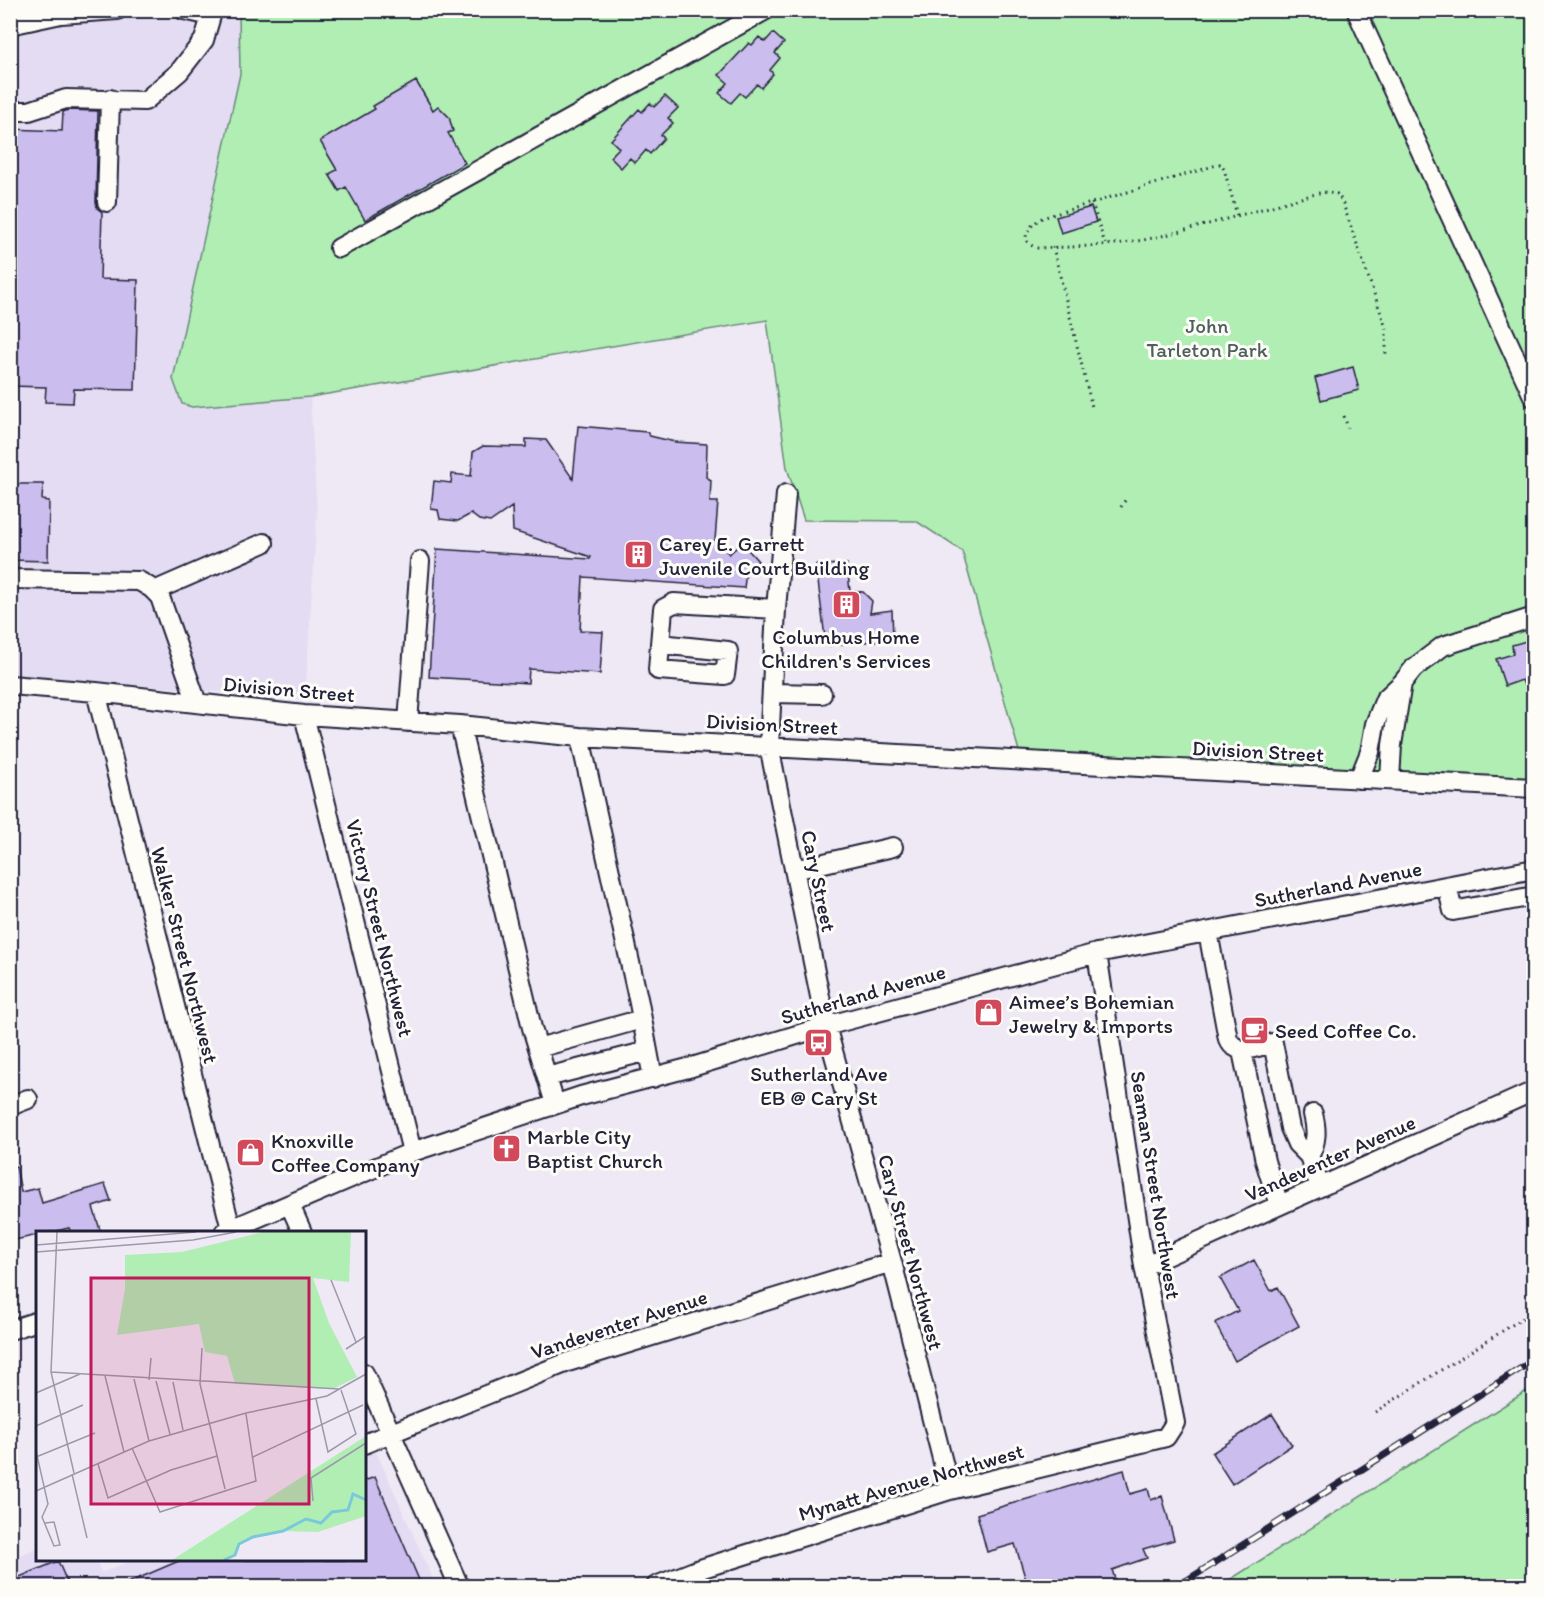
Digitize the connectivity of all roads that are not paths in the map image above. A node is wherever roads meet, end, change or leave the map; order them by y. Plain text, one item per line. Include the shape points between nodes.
1 (117, 10) edge
2 (184, 10) edge
3 (766, 10) edge
4 (1356, 10) edge
5 (61, 12) edge
6 (211, 13) edge
7 (10, 25) edge
8 (110, 99) junction
9 (10, 111) edge
10 (107, 202) dead end
11 (339, 248) dead end
12 (1533, 399) edge
13 (786, 494) dead end
14 (264, 543) dead end
15 (420, 561) dead end
16 (10, 579) edge
17 (154, 591) junction
18 (776, 609) junction
19 (1533, 617) edge
20 (660, 644) dead end
21 (1402, 683) junction
22 (10, 685) edge
23 (96, 692) junction
24 (772, 693) junction
25 (822, 694) dead end
26 (197, 703) junction
27 (304, 715) junction
28 (408, 722) junction
29 (460, 725) junction
30 (579, 737) junction
31 (769, 746) junction
32 (1359, 779) junction
33 (1390, 780) junction
34 (1533, 788) edge
35 (893, 847) dead end
36 (1533, 869) edge
37 (794, 870) junction
38 (1447, 886) junction
39 (1533, 896) edge
40 (1208, 932) junction
41 (1097, 953) junction
42 (642, 1019) junction
43 (826, 1026) junction
44 (601, 1030) junction
45 (538, 1048) junction
46 (648, 1051) junction
47 (1242, 1051) junction
48 (610, 1061) junction
49 (547, 1077) junction
50 (653, 1078) junction
51 (1533, 1091) edge
52 (28, 1099) dead end
53 (555, 1104) junction
54 (10, 1106) edge
55 (1313, 1114) dead end
56 (412, 1152) junction
57 (1309, 1156) junction
58 (1320, 1187) junction
59 (290, 1205) junction
60 (1280, 1205) junction
61 (228, 1231) edge
62 (301, 1231) edge
63 (892, 1262) junction
64 (1144, 1266) junction
65 (36, 1322) edge
66 (10, 1330) edge
67 (366, 1377) edge
68 (1175, 1423) joint
69 (391, 1432) junction
70 (366, 1443) edge
71 (950, 1490) junction
72 (459, 1587) edge
73 (656, 1587) edge

1 - 5 street
2 - 6 street
3 - 11 street
4 - 12 street
5 - 7 street
6 - 8 street via 204,40 179,72 145,100
8 - 9 street via 66,99 29,111
8 - 10 street
13 - 18 street, Cary Street
14 - 17 street
15 - 28 street
16 - 17 street via 139,581
17 - 26 street via 160,597
18 - 20 street via 674,603 663,609
18 - 24 street, Cary Street
19 - 21 street via 1443,646 1414,668
21 - 32 street via 1385,699
21 - 33 street
22 - 23 street, Division Street
23 - 26 street, Division Street
23 - 61 street, Walker Street Northwest
24 - 25 street
24 - 31 street, Cary Street
26 - 27 street, Division Street
27 - 28 street, Division Street
27 - 56 street, Victory Street Northwest
28 - 29 street, Division Street
29 - 30 street, Division Street
29 - 45 street
30 - 31 street, Division Street
30 - 42 street
31 - 32 street, Division Street
31 - 37 street, Cary Street
32 - 33 street, Division Street
33 - 34 street, Division Street
35 - 37 street
36 - 38 street, Sutherland Avenue
37 - 43 street, Cary Street
38 - 39 street via 1453,911
38 - 40 street, Sutherland Avenue
40 - 41 street, Sutherland Avenue
40 - 47 street via 1228,1039
41 - 43 street, Sutherland Avenue
41 - 64 street, Seaman Street Northwest
42 - 44 street
42 - 46 street
43 - 50 street, Sutherland Avenue
43 - 63 street, Cary Street Northwest
44 - 45 street
44 - 48 street
45 - 49 street
46 - 48 street
46 - 50 street
47 - 57 street via 1273,1043 1290,1128 1297,1144
47 - 60 street via 1265,1161
48 - 49 street
49 - 53 street
50 - 53 street, Sutherland Avenue
51 - 58 street, Vandeventer Avenue
52 - 54 street
53 - 56 street, Sutherland Avenue
55 - 57 street via 1316,1139
56 - 59 street, Sutherland Avenue
57 - 58 street
58 - 60 street, Vandeventer Avenue
59 - 61 street, Sutherland Avenue
59 - 62 street
60 - 64 street, Vandeventer Avenue
63 - 69 street, Vandeventer Avenue via 568,1362
63 - 71 street, Cary Street Northwest
64 - 68 street, Seaman Street Northwest
65 - 66 street
67 - 69 street
68 - 71 street, Mynatt Avenue Northwest via 1166,1437
69 - 70 street, Vandeventer Avenue
69 - 72 street
71 - 73 street, Mynatt Avenue Northwest via 697,1570

